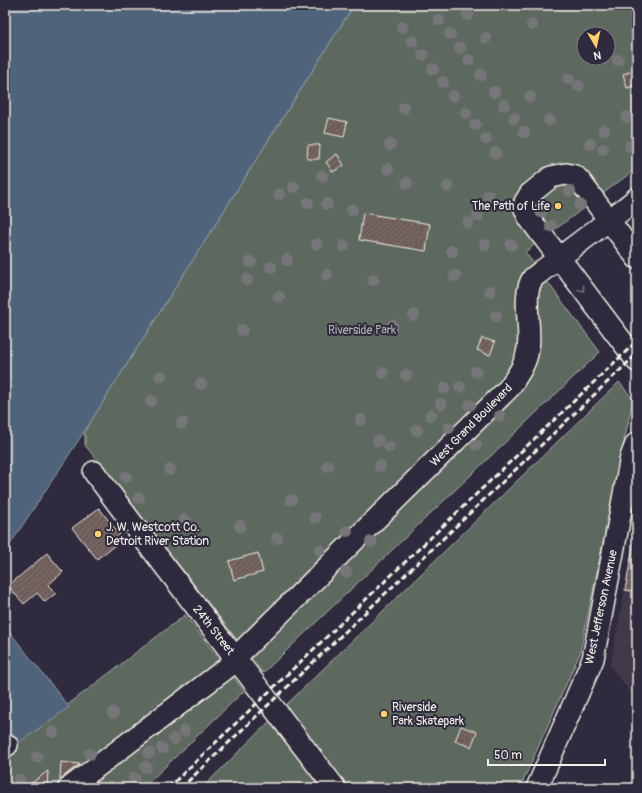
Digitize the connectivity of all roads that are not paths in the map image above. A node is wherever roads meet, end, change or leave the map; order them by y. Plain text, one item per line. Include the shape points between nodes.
1 (637, 198) edge
2 (609, 220) junction
3 (558, 258) junction
4 (637, 258) edge
5 (637, 361) edge
6 (637, 442) edge
7 (94, 472) dead end
8 (235, 658) junction
9 (69, 788) edge
10 (335, 788) edge
11 (537, 788) edge

1 - 2 street
2 - 3 street, West Grand Boulevard
2 - 3 street via 575,176 566,174 551,177 530,194 525,202 525,209
2 - 4 street
3 -> 5 street
3 - 8 street, West Grand Boulevard via 533,278 529,288 528,350 524,363 509,388
6 - 11 street, West Jefferson Avenue via 631,457 592,659
7 - 8 street, 24th Street
8 - 9 street, West Grand Boulevard via 228,667
8 - 10 street, 24th Street

